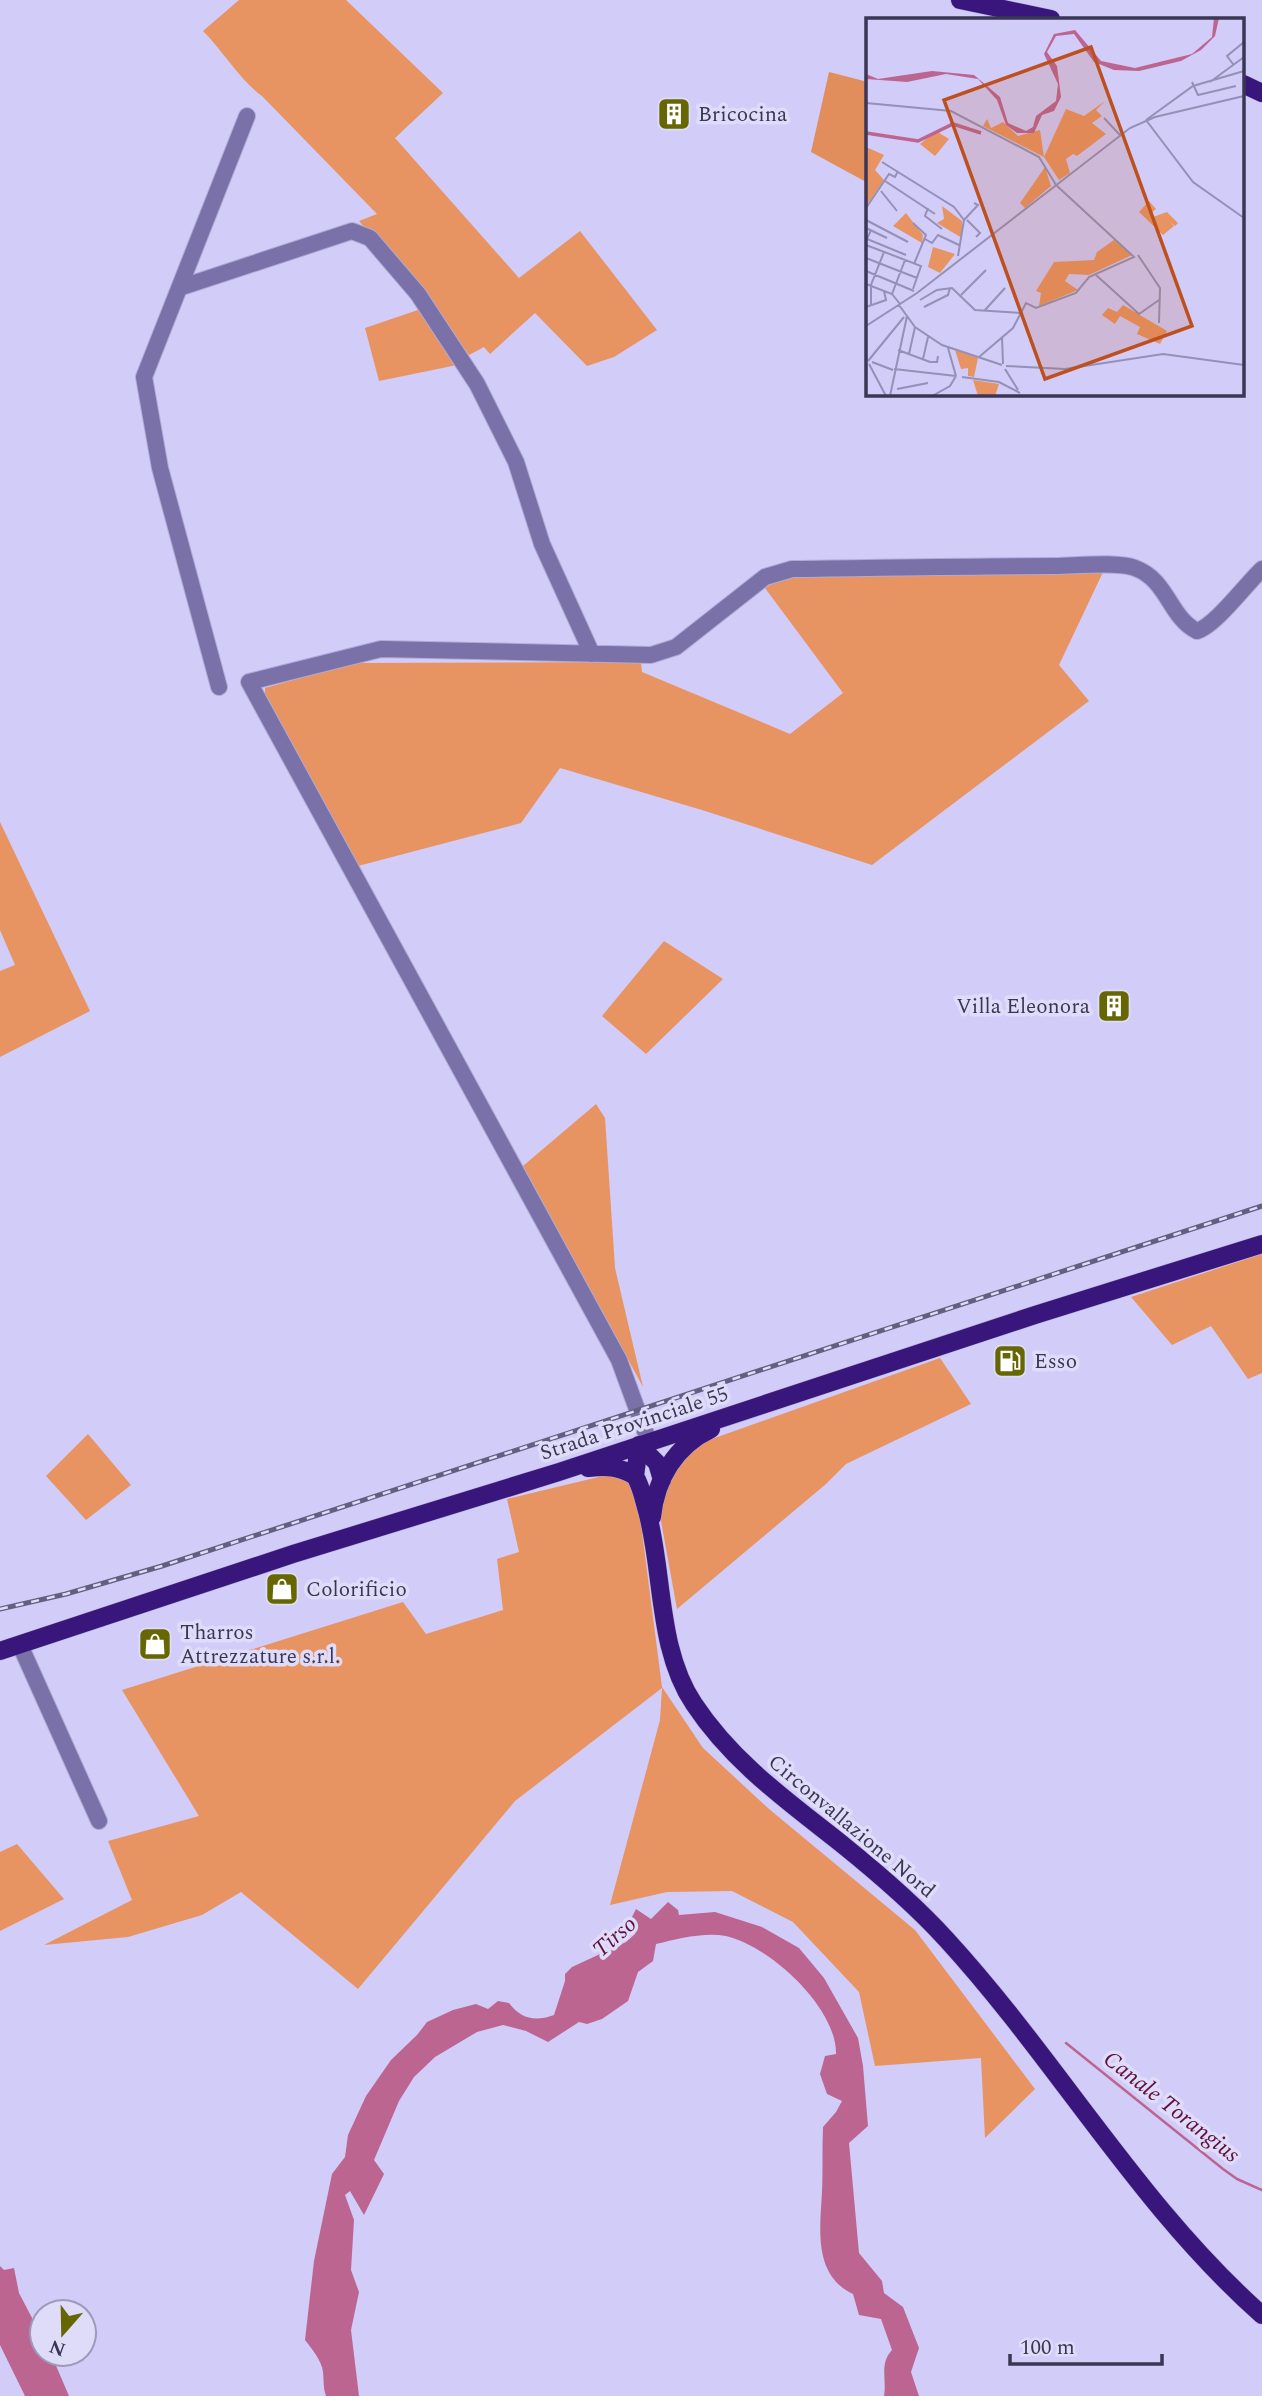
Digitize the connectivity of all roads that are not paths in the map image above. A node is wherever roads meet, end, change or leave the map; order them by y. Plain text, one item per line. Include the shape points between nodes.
1 (960, 0) edge
2 (1046, 18) edge
3 (247, 116) dead end
4 (179, 288) junction
5 (1262, 569) edge
6 (592, 654) junction
7 (219, 687) dead end
8 (1262, 1244) edge
9 (755, 1407) junction
10 (644, 1444) junction
11 (559, 1472) junction
12 (635, 1476) junction
13 (662, 1480) junction
14 (651, 1525) junction
15 (20, 1645) junction
16 (0, 1651) edge
17 (99, 1821) dead end
18 (1262, 2315) edge

1 - 2 main road
3 - 4 street
4 - 6 street via 352,231 369,238 418,294 477,384 516,462 542,544
4 - 7 street via 144,377 160,468
5 - 6 street via 1197,631 1188,627 1154,579 1132,566 792,569 765,577 676,647 651,655
6 - 10 street via 381,649 249,682 619,1360
8 - 9 main road, Strada Provinciale 55
9 - 10 main road, Strada Provinciale 55
9 - 13 main road, Circonvallazione Nord via 686,1444
10 - 11 main road, Strada Provinciale 55
10 - 12 main road, Circonvallazione Nord
10 - 13 main road
11 - 12 main road via 607,1466
11 - 15 main road, Strada Provinciale 55
12 - 14 main road, Circonvallazione Nord
13 - 14 main road, Circonvallazione Nord
14 - 18 main road, Circonvallazione Nord via 670,1646 692,1702 708,1724 752,1772 886,1880 946,1939 1206,2271
15 - 16 main road, Strada Provinciale 55
15 - 17 street

